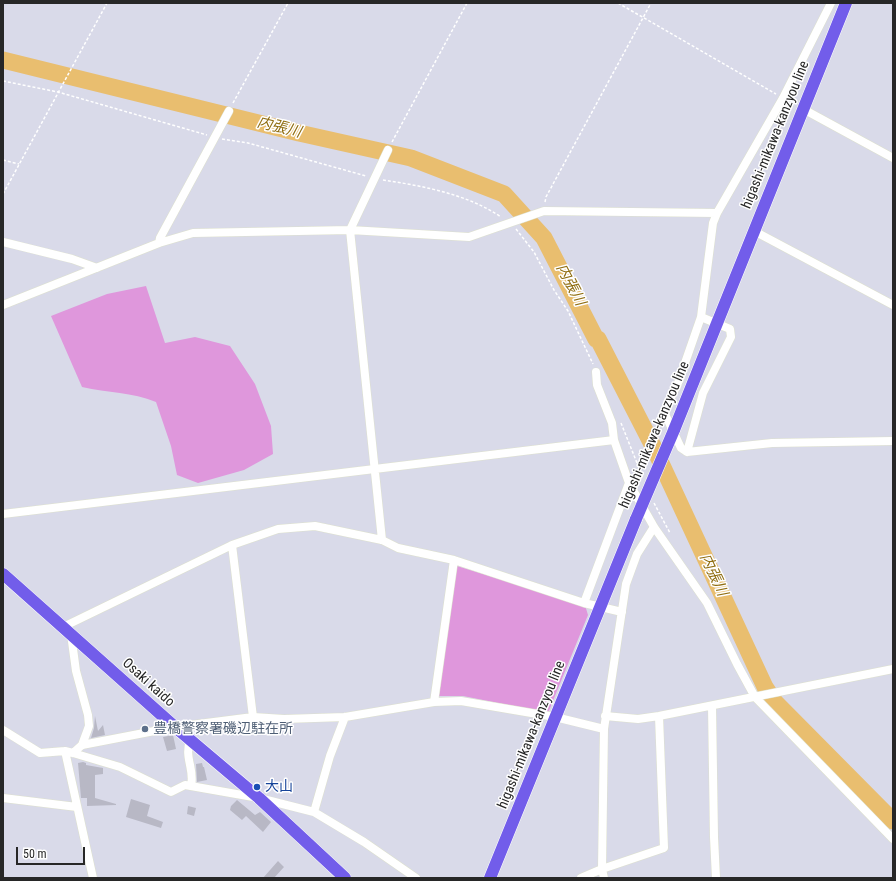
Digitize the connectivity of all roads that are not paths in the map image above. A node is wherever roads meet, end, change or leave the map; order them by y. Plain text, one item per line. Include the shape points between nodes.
1 (831, 3) edge
2 (846, 3) edge
3 (803, 109) junction
4 (229, 111) road end
5 (388, 150) road end
6 (893, 158) edge
7 (717, 213) junction
8 (350, 230) junction
9 (754, 231) junction
10 (3, 242) edge
11 (159, 243) junction
12 (97, 268) junction
13 (893, 305) edge
14 (3, 306) edge
15 (701, 317) junction
16 (718, 322) junction
17 (596, 372) road end
18 (614, 440) junction
19 (893, 441) edge
20 (687, 452) junction
21 (375, 469) junction
22 (629, 483) junction
23 (3, 514) edge
24 (654, 528) junction
25 (382, 540) junction
26 (232, 545) junction
27 (454, 560) junction
28 (3, 574) edge
29 (584, 603) junction
30 (600, 607) junction
31 (622, 612) junction
32 (67, 631) junction
33 (893, 669) edge
34 (755, 697) junction
35 (434, 702) junction
36 (712, 706) junction
37 (605, 716) junction
38 (658, 716) junction
39 (253, 717) junction
40 (344, 717) junction
41 (555, 717) junction
42 (175, 727) junction
43 (604, 729) junction
44 (3, 730) edge
45 (190, 740) junction
46 (82, 745) junction
47 (64, 751) junction
48 (73, 753) junction
49 (191, 786) junction
50 (3, 798) edge
51 (259, 798) junction
52 (77, 807) junction
53 (314, 812) junction
54 (893, 839) edge
55 (602, 869) junction
56 (93, 878) edge
57 (345, 878) edge
58 (416, 878) edge
59 (490, 878) edge
60 (581, 878) edge
61 (604, 878) edge
62 (716, 878) edge

1 - 7 street via 783,98
2 - 3 main road, higashi-mikawa-kanzyou line
3 - 6 street
3 - 9 main road, higashi-mikawa-kanzyou line
4 - 11 street
5 - 8 street
7 - 8 street via 541,211 470,237
7 - 15 street via 713,223
8 - 11 street via 193,233
8 - 21 street
9 - 13 street
9 - 16 main road, higashi-mikawa-kanzyou line
10 - 12 street via 72,259
11 - 12 street
12 - 14 street
15 - 16 street
15 - 20 street via 678,384 664,412 681,448
16 - 20 street via 730,328 731,337 703,393
16 - 30 main road, higashi-mikawa-kanzyou line, bridge
17 - 18 street via 597,385 612,423
18 - 21 street
18 - 22 street
19 - 20 street via 772,443
21 - 23 street
21 - 25 street
22 - 24 street
22 - 29 street
24 - 31 street via 637,554 626,584
24 - 34 street via 707,603
25 - 26 street via 315,526 278,530
25 - 27 street via 398,548
26 - 32 street
26 - 39 street
27 - 29 street
27 - 35 street
28 - 32 main road, Osaki kaido
29 - 30 street
30 - 31 street
30 - 41 main road, higashi-mikawa-kanzyou line
31 - 37 street
32 - 42 main road, Osaki kaido
32 - 46 street via 88,715 89,726
33 - 34 street
34 - 36 street
34 - 54 street
35 - 40 street
35 - 41 street via 461,701
36 - 38 street
36 - 62 street
37 - 38 street via 638,719
37 - 43 street
38 - 55 street via 664,848
39 - 40 street
39 - 42 street
40 - 53 street
41 - 43 street
41 - 59 main road, higashi-mikawa-kanzyou line
42 - 45 main road, Osaki kaido
42 - 46 street
43 - 55 street
44 - 47 street via 40,753
45 - 49 street via 187,748 188,763 193,776
45 - 51 main road, Osaki kaido
46 - 48 street
47 - 48 street
47 - 52 street
48 - 49 street via 120,767 171,792 185,785
49 - 51 street
50 - 52 street
51 - 53 street
51 - 57 main road, Osaki kaido
52 - 56 street
53 - 58 street
55 - 60 street
55 - 61 street

